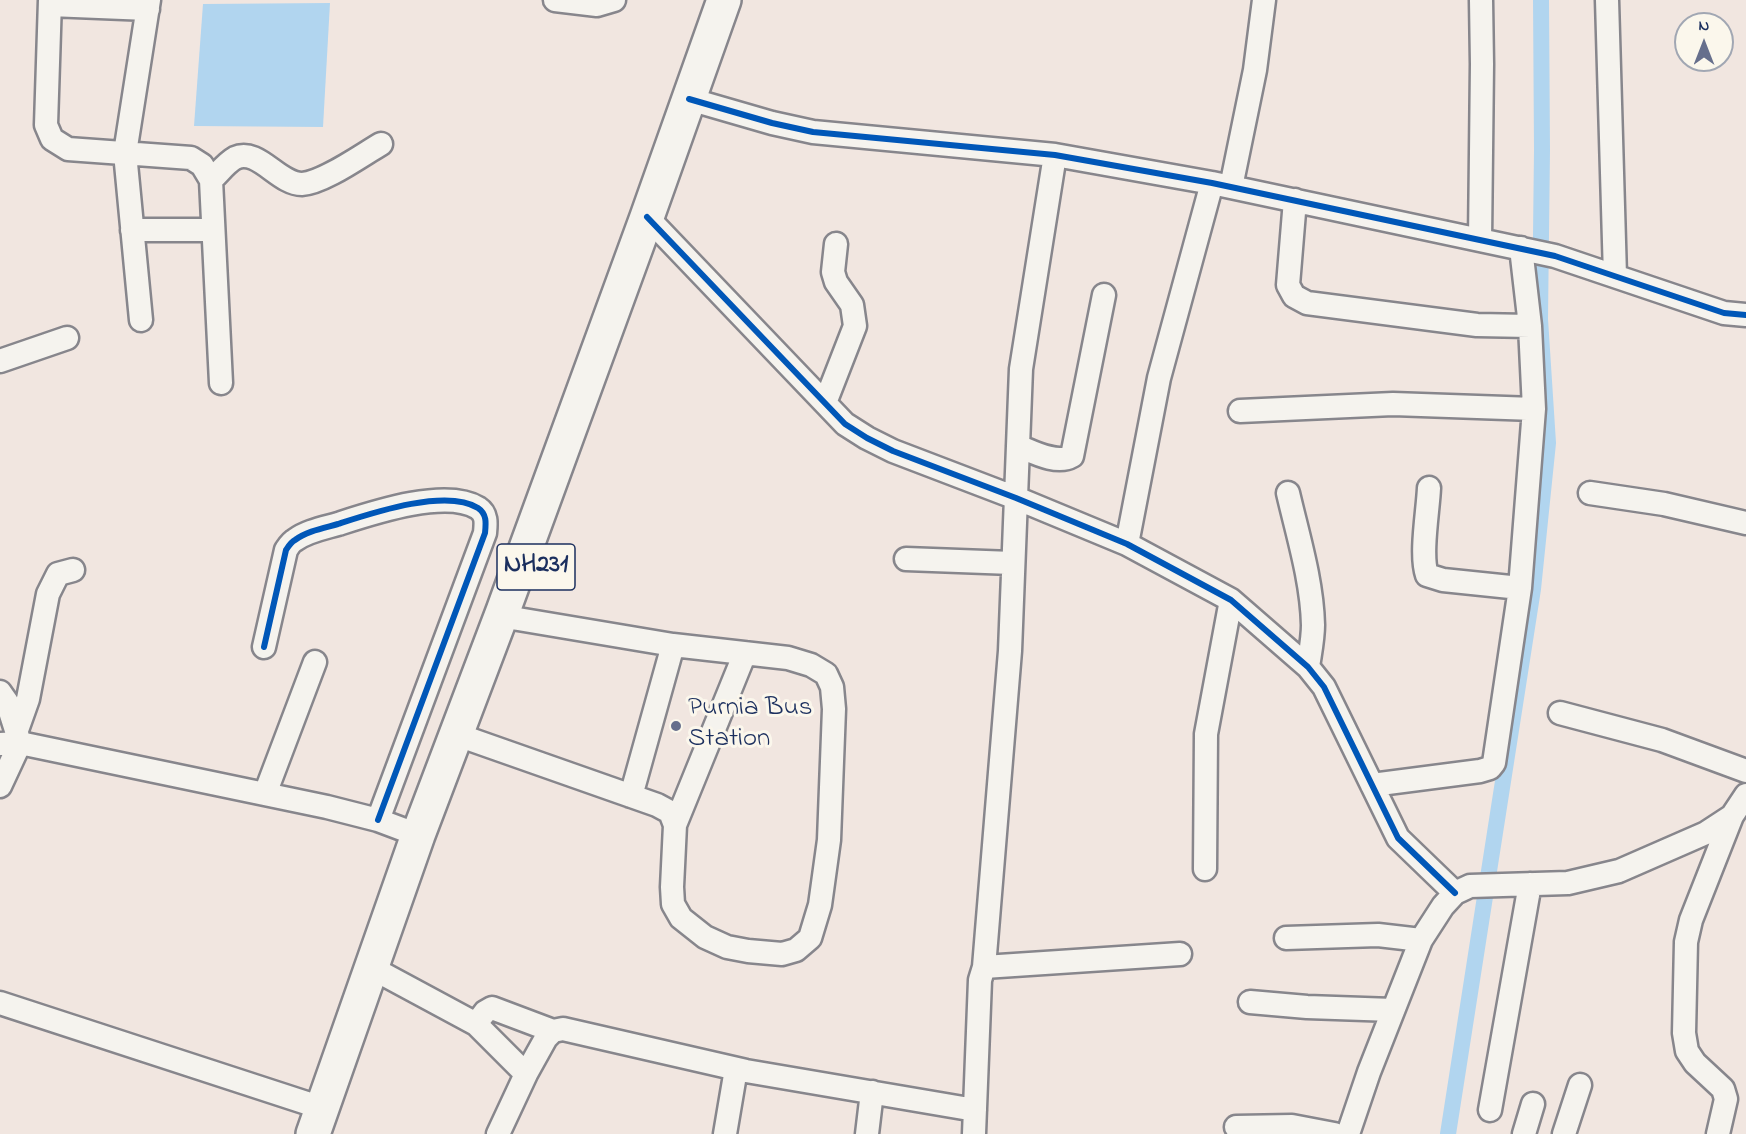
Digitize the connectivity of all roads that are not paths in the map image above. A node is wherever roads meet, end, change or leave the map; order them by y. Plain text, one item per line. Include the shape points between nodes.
1 (555, 0) edge
2 (614, 0) edge
3 (724, 0) edge
4 (739, 0) edge
5 (1264, 0) edge
6 (1481, 0) edge
7 (1607, 0) edge
8 (50, 2) edge
9 (149, 4) edge
10 (696, 101) junction
11 (381, 144) dead end
12 (125, 153) junction
13 (1055, 155) junction
14 (211, 180) junction
15 (1221, 185) junction
16 (1295, 200) junction
17 (652, 222) junction
18 (132, 230) junction
19 (213, 230) junction
20 (1480, 240) junction
21 (836, 244) dead end
22 (1526, 249) junction
23 (1615, 276) junction
24 (1104, 295) dead end
25 (1746, 315) edge
26 (141, 320) dead end
27 (1530, 326) junction
28 (67, 338) dead end
29 (0, 361) edge
30 (221, 383) dead end
31 (825, 403) junction
32 (1534, 409) junction
33 (1240, 411) dead end
34 (1018, 446) junction
35 (1429, 488) dead end
36 (1288, 493) dead end
37 (1590, 493) dead end
38 (1016, 498) junction
39 (1746, 523) edge
40 (1127, 544) junction
41 (906, 559) dead end
42 (1012, 563) junction
43 (73, 570) dead end
44 (1520, 588) junction
45 (1231, 600) junction
46 (518, 619) junction
47 (673, 645) junction
48 (264, 647) dead end
49 (745, 653) junction
50 (315, 662) dead end
51 (1308, 667) junction
52 (0, 692) edge
53 (1560, 713) dead end
54 (464, 737) junction
55 (12, 739) edge
56 (1746, 771) edge
57 (1372, 785) junction
58 (0, 786) edge
59 (265, 794) junction
60 (1746, 795) edge
61 (631, 796) junction
62 (1732, 816) junction
63 (378, 820) junction
64 (675, 825) junction
65 (418, 835) junction
66 (1205, 869) dead end
67 (1530, 884) junction
68 (1463, 890) junction
69 (1286, 938) dead end
70 (1421, 940) junction
71 (1180, 954) dead end
72 (984, 967) junction
73 (380, 973) junction
74 (1250, 1002) dead end
75 (0, 1003) edge
76 (1393, 1010) junction
77 (476, 1024) junction
78 (553, 1031) junction
79 (736, 1069) junction
80 (526, 1074) junction
81 (1580, 1085) dead end
82 (872, 1092) junction
83 (1533, 1104) dead end
84 (975, 1110) junction
85 (1490, 1110) dead end
86 (323, 1125) edge
87 (1236, 1128) dead end
88 (507, 1131) edge
89 (1722, 1133) edge
90 (725, 1134) edge
91 (867, 1134) edge
92 (974, 1134) edge
93 (1334, 1134) edge
94 (1347, 1134) edge
95 (1524, 1134) edge
96 (1564, 1134) edge

1 - 2 street via 597,5
3 - 10 highway, NH231
4 - 10 highway, NH231
5 - 15 street via 1256,70
6 - 20 street
7 - 23 street
8 - 9 street
8 - 12 street via 46,125 52,140 68,149
9 - 12 street
10 - 13 street via 813,132
10 - 17 highway, NH231
11 - 14 street via 318,181 305,184 291,184 245,155 234,159
12 - 14 street via 190,158 202,165
12 - 18 street
13 - 15 street
13 - 34 street via 1021,369
14 - 19 street
15 - 16 street
15 - 40 street via 1159,378
16 - 20 street
16 - 27 street via 1288,285 1300,300 1477,325
17 - 31 street
17 - 46 highway, NH231
17 - 54 highway, NH231 via 508,600
18 - 19 street
18 - 26 street
19 - 30 street
20 - 22 street
21 - 31 street via 833,272 852,305 855,326
22 - 23 street
22 - 27 street
23 - 25 street via 1724,312
24 - 34 street via 1072,456 1057,459
27 - 32 street
28 - 29 street
31 - 38 street via 845,424 893,451
32 - 33 street via 1394,404
32 - 44 street
34 - 38 street
35 - 44 street via 1427,575
36 - 51 street via 1310,596 1313,627
37 - 39 street via 1664,504
38 - 40 street
38 - 42 street
40 - 45 street
41 - 42 street
42 - 72 street via 1010,651
43 - 55 street via 58,574 48,594 28,699
44 - 57 street via 1494,763 1480,771
45 - 51 street
45 - 66 street via 1206,734
46 - 47 street
46 - 54 highway, NH231
47 - 49 street
47 - 61 street
48 - 63 street via 286,550 293,540 391,507 417,503 465,504 479,508 486,518 485,533
49 - 64 street
49 - 64 street via 811,665 826,674 832,687 829,840 820,905 810,938 796,950 782,954 748,951 705,937 681,918 673,903
50 - 59 street
51 - 57 street via 1324,687
52 - 55 street via 7,702
53 - 56 street via 1662,740
54 - 61 street
54 - 65 highway, NH231
54 - 73 highway, NH231
55 - 58 street
55 - 59 street
57 - 68 street via 1398,838
59 - 63 street
60 - 62 street
61 - 64 street via 670,812
62 - 67 street via 1706,833 1619,871 1568,883
62 - 89 street via 1686,942 1687,1051 1723,1089 1726,1099
63 - 65 street
65 - 73 highway, NH231
67 - 68 street
67 - 85 street
68 - 70 street via 1443,906
69 - 70 street via 1378,935
70 - 76 street
71 - 72 street
72 - 84 street via 980,980
73 - 77 street
73 - 86 highway, NH231
74 - 76 street
75 - 86 street
76 - 94 street
77 - 78 street via 492,1008
77 - 80 street
78 - 79 street via 590,1034
78 - 80 street
79 - 82 street
79 - 90 street
80 - 88 street
81 - 96 street
82 - 84 street
82 - 91 street
83 - 95 street
84 - 92 street
87 - 93 street via 1292,1126

